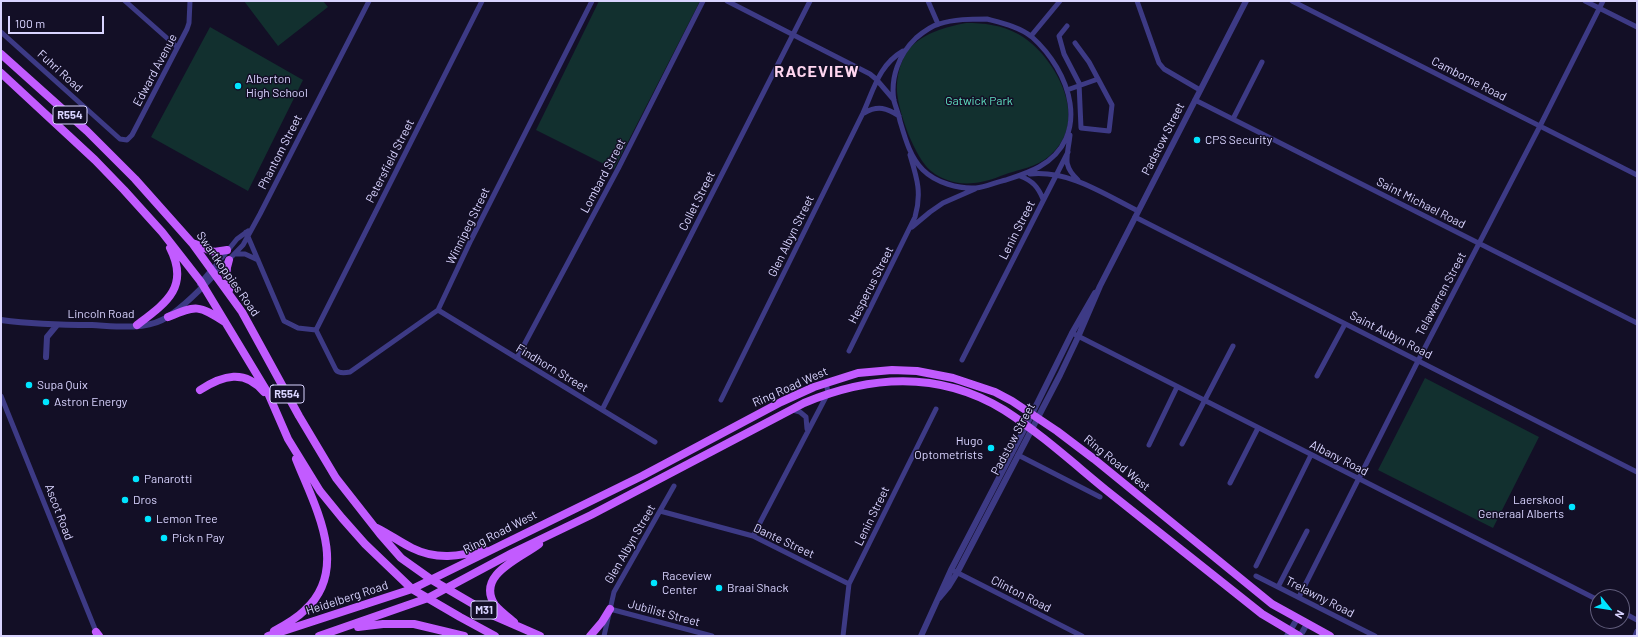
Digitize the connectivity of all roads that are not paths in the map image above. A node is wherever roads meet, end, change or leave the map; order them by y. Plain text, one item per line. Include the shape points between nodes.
1 (125, 1) edge
2 (190, 1) edge
3 (369, 1) edge
4 (482, 1) edge
5 (592, 1) edge
6 (703, 1) edge
7 (727, 1) edge
8 (810, 1) edge
9 (928, 1) edge
10 (1060, 1) edge
11 (1137, 1) edge
12 (1246, 1) edge
13 (1292, 1) edge
14 (1586, 1) edge
15 (1603, 1) edge
16 (1600, 8) junction
17 (938, 24) junction
18 (1067, 26) dead end
19 (1637, 27) edge
20 (1, 32) edge
21 (793, 34) junction
22 (1031, 36) junction
23 (1075, 43) dead end
24 (177, 48) junction
25 (904, 51) junction
26 (1, 54) edge
27 (1262, 62) dead end
28 (1, 73) edge
29 (876, 79) junction
30 (1098, 79) junction
31 (1079, 86) junction
32 (1067, 90) junction
33 (1200, 90) junction
34 (1195, 100) junction
35 (894, 101) junction
36 (863, 113) junction
37 (899, 116) junction
38 (1233, 119) junction
39 (1071, 122) junction
40 (1540, 126) junction
41 (124, 140) joint
42 (908, 146) junction
43 (1068, 152) junction
44 (1057, 174) junction
45 (1022, 175) junction
46 (1637, 175) edge
47 (1080, 182) junction
48 (977, 188) junction
49 (1044, 199) junction
50 (1138, 211) junction
51 (1135, 217) junction
52 (911, 229) junction
53 (162, 232) junction
54 (247, 234) junction
55 (192, 242) junction
56 (1479, 243) junction
57 (230, 255) junction
58 (258, 260) junction
59 (213, 272) junction
60 (203, 284) junction
61 (1100, 286) junction
62 (231, 295) junction
63 (192, 296) joint
64 (438, 310) junction
65 (168, 317) junction
66 (1, 320) edge
67 (227, 324) junction
68 (1345, 324) junction
69 (1637, 324) edge
70 (57, 325) junction
71 (137, 325) junction
72 (316, 330) junction
73 (1072, 333) junction
74 (1078, 337) junction
75 (1233, 346) dead end
76 (849, 351) dead end
77 (46, 357) dead end
78 (517, 358) junction
79 (962, 360) dead end
80 (1418, 360) junction
81 (1317, 376) dead end
82 (826, 382) junction
83 (1177, 387) junction
84 (200, 390) dead end
85 (828, 393) junction
86 (1, 396) edge
87 (721, 400) dead end
88 (1206, 401) junction
89 (273, 404) junction
90 (936, 409) dead end
91 (602, 410) junction
92 (790, 410) junction
93 (1034, 416) junction
94 (1029, 428) junction
95 (1258, 428) junction
96 (807, 430) junction
97 (288, 439) junction
98 (655, 442) dead end
99 (1182, 444) dead end
100 (1149, 445) dead end
101 (1018, 455) junction
102 (1311, 455) junction
103 (1637, 472) edge
104 (1359, 479) junction
105 (1230, 483) dead end
106 (674, 486) dead end
107 (1100, 497) dead end
108 (660, 511) junction
109 (375, 527) junction
110 (1307, 531) dead end
111 (555, 532) junction
112 (753, 536) junction
113 (507, 541) junction
114 (1256, 566) dead end
115 (954, 571) junction
116 (1256, 576) dead end
117 (432, 580) junction
118 (850, 584) junction
119 (1278, 587) junction
120 (412, 589) junction
121 (446, 589) junction
122 (1590, 596) edge
123 (1299, 597) junction
124 (428, 598) junction
125 (610, 609) junction
126 (1297, 619) junction
127 (1307, 624) junction
128 (346, 627) junction
129 (522, 629) junction
130 (1637, 631) edge
131 (1288, 633) edge
132 (98, 635) edge
133 (265, 636) edge
134 (268, 636) edge
135 (319, 636) edge
136 (464, 636) edge
137 (495, 636) edge
138 (540, 636) edge
139 (590, 636) edge
140 (604, 636) edge
141 (712, 636) edge
142 (843, 636) edge
143 (921, 636) edge
144 (1082, 636) edge
145 (1300, 636) edge
146 (1330, 636) edge
147 (1375, 636) edge
148 (1634, 636) edge

1 - 24 street
2 - 24 street, Edward Avenue via 189,24
3 - 54 street, Phantom Street
4 - 72 street, Petersfield Street
5 - 64 street, Winnipeg Street
6 - 78 street, Lombard Street via 619,167
7 - 21 street
8 - 21 street, Collet Street
9 - 17 street
10 - 22 street
11 - 33 street via 1159,63 1164,69
12 - 33 street, Padstow Street
13 - 40 street, Camborne Road
14 - 16 street
15 - 16 street, Telawarren Street
16 - 19 street
16 - 40 street, Telawarren Street
17 - 22 street via 987,19 1012,26
17 - 25 street via 921,34
18 - 31 street via 1059,36 1064,54
20 - 41 street, Fuhri Road
21 - 29 street
21 - 91 street, Collet Street
22 - 32 street via 1050,56
23 - 30 street
24 - 41 street, Edward Avenue via 130,139
25 - 29 street, Glen Albyn Street via 886,65
25 - 35 street via 895,74
26 - 55 main road, Swartkoppies Road / R554 via 93,136
27 - 38 street
28 - 53 main road, R554 via 95,160
29 - 35 street
29 - 36 street, Glen Albyn Street
30 - 31 street
30 - 31 street via 1112,105 1109,131 1081,128
31 - 32 street
32 - 39 street
33 - 34 street, Padstow Street
34 - 38 street, Saint Michael Road
34 - 50 street, Padstow Street
35 - 37 street, Hesperus Street
36 - 37 street via 880,107
36 - 87 street, Glen Albyn Street
37 - 42 street, Hesperus Street
38 - 56 street, Saint Michael Road
39 - 43 street
39 - 45 street via 1062,148 1046,163
40 - 46 street, Camborne Road
40 - 56 street, Telawarren Street
42 - 48 street via 923,170 935,178 958,187
42 - 52 street, Hesperus Street via 920,192
43 - 44 street, Lenin Street
43 - 47 street via 1068,170
44 - 45 street
44 - 47 street
44 - 49 street, Lenin Street
45 - 48 street
45 - 49 street via 1035,184
47 - 50 street
48 - 52 street, Hesperus Street via 943,203
49 - 79 street, Lenin Street
50 - 51 street, Padstow Street
51 - 61 street, Padstow Street
51 - 68 street, Saint Aubyn Road
52 - 76 street, Hesperus Street
53 - 60 main road, R554
53 - 71 main road via 176,262 177,282 167,300
54 - 57 street, Phantom Street
54 - 57 street, Phantom Street via 237,239
54 - 58 street
55 - 57 main road via 214,252
55 - 59 main road, Swartkoppies Road / R554
56 - 69 street, Saint Michael Road
56 - 80 street, Telawarren Street
57 - 58 street via 245,254
57 - 59 street, Phantom Street
57 - 59 street, Phantom Street
57 - 62 main road via 226,275
58 - 72 street via 284,321 298,328
59 - 60 street, Phantom Street
59 - 62 main road, Swartkoppies Road / R554
60 - 63 street, Phantom Street
60 - 67 main road, R554
61 - 73 street, Padstow Street
61 - 74 street, Padstow Street
62 - 109 main road, Swartkoppies Road / R554 via 336,478
63 - 65 street, Lincoln Road
64 - 72 street, Winnipeg Street via 345,373 336,370
64 - 78 street, Findhorn Street
65 - 67 main road via 189,308 196,308
65 - 71 street, Lincoln Road
66 - 70 street, Lincoln Road
67 - 89 main road, R554
68 - 80 street, Saint Aubyn Road
68 - 81 street
70 - 71 street, Lincoln Road
70 - 77 street via 47,337
73 - 74 street, Albany Road
73 - 93 street, Padstow Street
74 - 83 street, Albany Road
74 - 93 street, Padstow Street
75 - 88 street
78 - 91 street, Findhorn Street
80 - 103 street, Saint Aubyn Road
80 - 104 street, Telawarren Street
82 - 85 street
82 - 93 main road, Ring Road West via 876,371 935,373 995,392
82 - 113 main road, Ring Road West via 781,402 642,476
83 - 88 street, Albany Road
83 - 100 street
84 - 89 main road via 227,377 248,378
85 - 92 main road, Ring Road West
85 - 94 main road, Ring Road West via 870,383 899,380 926,382 969,393 1004,410
85 - 96 street
86 - 132 street, Ascot Road
88 - 95 street, Albany Road
88 - 99 street
89 - 97 main road, R554
90 - 118 street, Lenin Street
91 - 98 street, Findhorn Street
92 - 96 street via 800,412 806,417
92 - 111 main road, Ring Road West
93 - 94 street, Padstow Street
93 - 126 main road, Ring Road West via 1100,464 1272,604
94 - 101 street, Padstow Street
94 - 115 street, Padstow Street
94 - 131 main road, Ring Road West
95 - 102 street, Albany Road
95 - 105 street
96 - 112 street
97 - 120 main road, R554 via 320,491 342,518
97 - 133 main road via 323,530 327,544 326,571 323,584 306,610
101 - 107 street
101 - 115 street, Padstow Street
102 - 104 street, Albany Road
102 - 114 street
104 - 122 street, Albany Road
104 - 123 street, Telawarren Street
106 - 108 street, Glen Albyn Street
108 - 112 street, Dante Street
108 - 125 street, Glen Albyn Street via 614,592
109 - 113 main road via 421,552 447,557
109 - 117 main road, Swartkoppies Road / R554 via 401,558
110 - 119 street
111 - 121 main road, Ring Road West
111 - 129 main road via 504,566 490,586 496,605
112 - 118 street, Dante Street
113 - 117 main road, Ring Road West
115 - 143 street, Padstow Street
115 - 144 street, Clinton Road
116 - 119 street, Trelawny Road
117 - 120 main road, Heidelberg Road
117 - 121 main road, Swartkoppies Road / R554
118 - 142 street, Lenin Street
119 - 123 street, Trelawny Road
120 - 124 main road, R554
120 - 134 main road, Heidelberg Road
121 - 124 main road
121 - 129 main road, M31
123 - 147 street, Trelawny Road
124 - 128 main road
124 - 137 main road, M31
125 - 139 main road
125 - 140 street, Glen Albyn Street
125 - 141 street, Jubilist Street
126 - 127 main road, Ring Road West
126 - 131 street
127 - 145 street
127 - 146 main road, Ring Road West
128 - 135 main road
128 - 136 main road via 414,624
129 - 138 main road, M31
130 - 148 street
131 - 145 main road, Ring Road West

